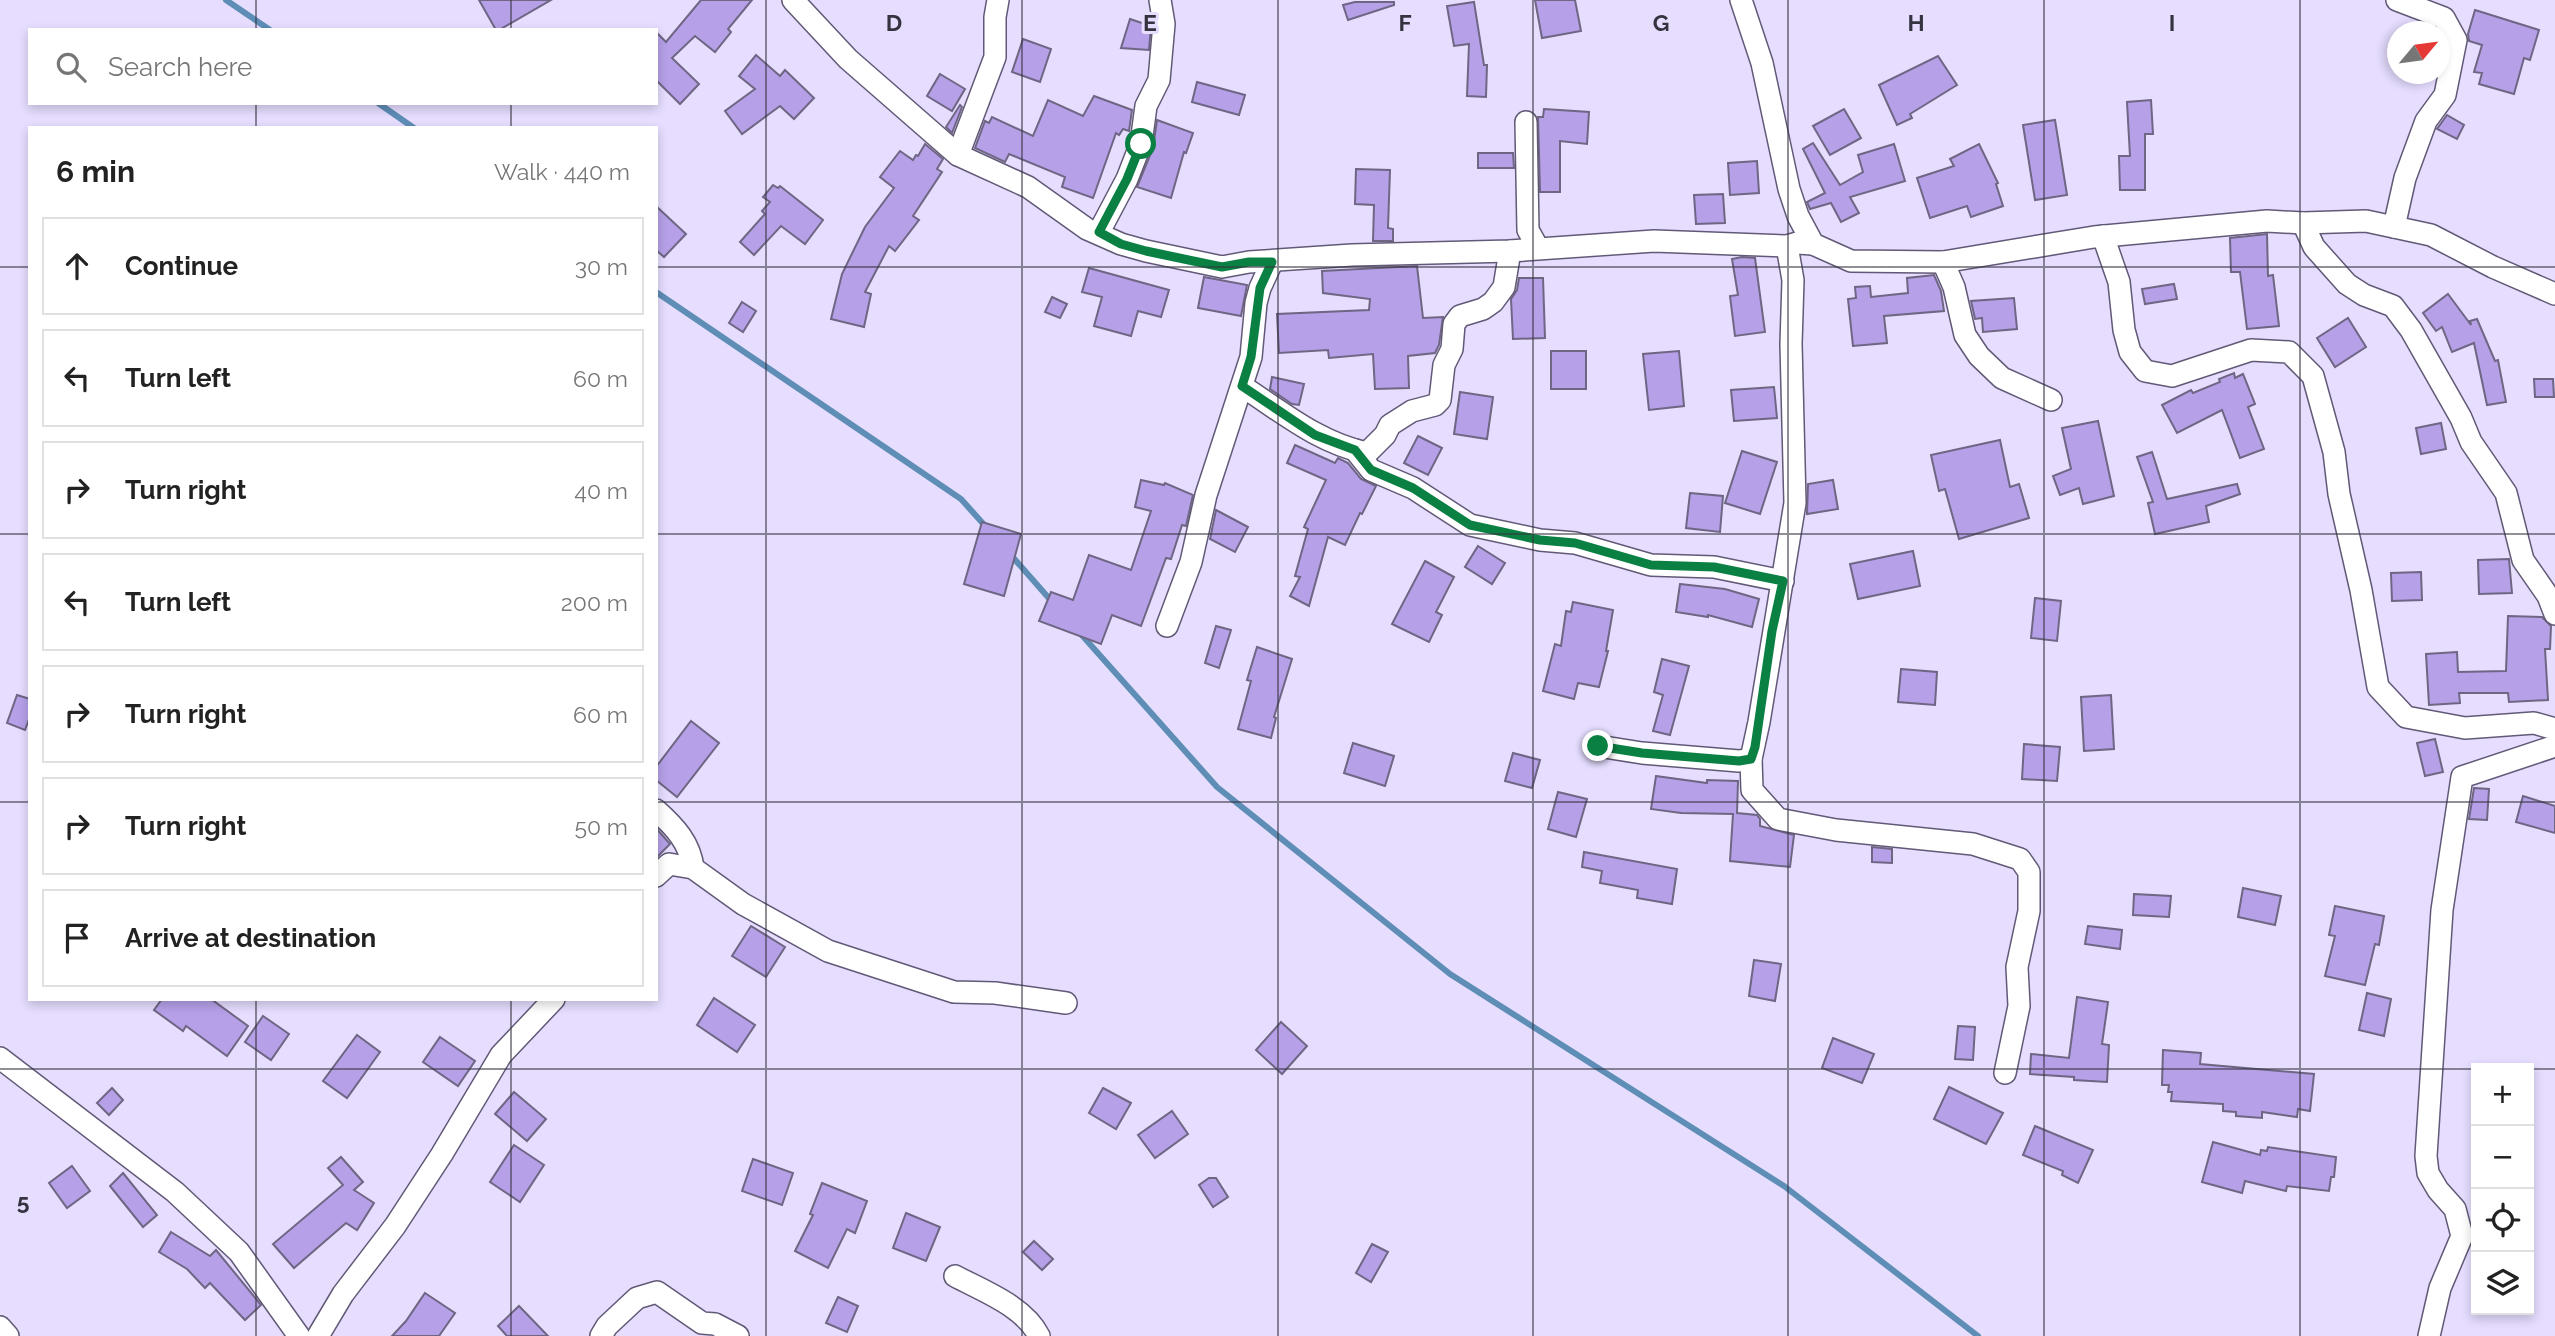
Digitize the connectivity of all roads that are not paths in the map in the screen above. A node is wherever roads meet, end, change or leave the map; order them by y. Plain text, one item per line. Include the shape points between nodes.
1 (998, 0) edge
2 (1160, 0) edge
3 (1741, 0) edge
4 (2397, 0) edge
5 (805, 5) edge
6 (1525, 122) dead end
7 (958, 155) junction
8 (2303, 223) junction
9 (2394, 227) junction
10 (1099, 232) junction
11 (2103, 236) junction
12 (1813, 244) junction
13 (1787, 246) junction
14 (1538, 248) junction
15 (1510, 251) junction
16 (1272, 262) junction
17 (1943, 262) junction
18 (2555, 294) edge
19 (1242, 386) junction
20 (2051, 400) dead end
21 (1355, 450) junction
22 (1783, 581) junction
23 (2555, 614) edge
24 (1167, 626) dead end
25 (2555, 729) edge
26 (1598, 746) dead end
27 (2555, 746) edge
28 (1751, 759) junction
29 (658, 812) edge
30 (694, 868) junction
31 (658, 874) edge
32 (552, 1001) edge
33 (1066, 1003) dead end
34 (0, 1058) edge
35 (2005, 1073) dead end
36 (955, 1276) dead end
37 (0, 1327) edge
38 (8, 1336) edge
39 (299, 1336) edge
40 (318, 1336) edge
41 (601, 1336) edge
42 (738, 1336) edge
43 (1039, 1336) edge
44 (2429, 1336) edge

1 - 7 street via 995,57
2 - 10 street via 1164,24 1158,80 1146,106 1141,144
3 - 12 street via 1762,63 1789,189
4 - 9 street via 2444,18 2456,40 2445,95 2426,121 2405,178
5 - 7 street via 848,59
6 - 14 street via 1528,230
7 - 10 street via 1028,187 1087,229
8 - 9 street via 2366,221
8 - 11 street via 2267,221
8 - 23 street via 2314,247 2347,284 2393,306 2411,330 2471,442 2506,493 2523,560
9 - 18 street via 2431,235
10 - 16 street via 1121,244 1222,267
11 - 17 street
11 - 25 street via 2119,282 2130,352 2145,370 2172,376 2251,350 2289,352 2313,376 2334,452 2378,687 2406,717 2465,728 2534,723
12 - 13 street
12 - 17 street via 1851,261
13 - 14 street via 1654,241
13 - 22 street via 1793,280 1795,503
14 - 15 street
15 - 16 street
15 - 21 street via 1504,287 1493,302 1460,316 1454,324 1440,400 1390,425 1367,453
16 - 19 street via 1260,288 1251,357
17 - 20 street via 1965,335 1979,356 2001,378
19 - 21 street via 1315,435
19 - 24 street via 1206,495 1191,562
21 - 22 street via 1371,470 1413,488 1470,525 1575,543 1651,565 1714,567
22 - 28 street
26 - 28 street
27 - 44 street via 2462,777 2442,910 2426,1156 2428,1173 2455,1209 2462,1236 2440,1288
28 - 35 street via 1752,790 1778,819 1836,830 1973,844 2020,859 2029,872 2029,911 2017,967 2019,1006
29 - 30 street via 680,834
30 - 31 street via 668,864
30 - 33 street via 743,904 828,951 954,992
32 - 40 street via 501,1055 429,1175
34 - 39 street via 175,1192 239,1252
36 - 43 street via 1006,1303
37 - 38 street
41 - 42 street via 636,1297 657,1293 702,1323

